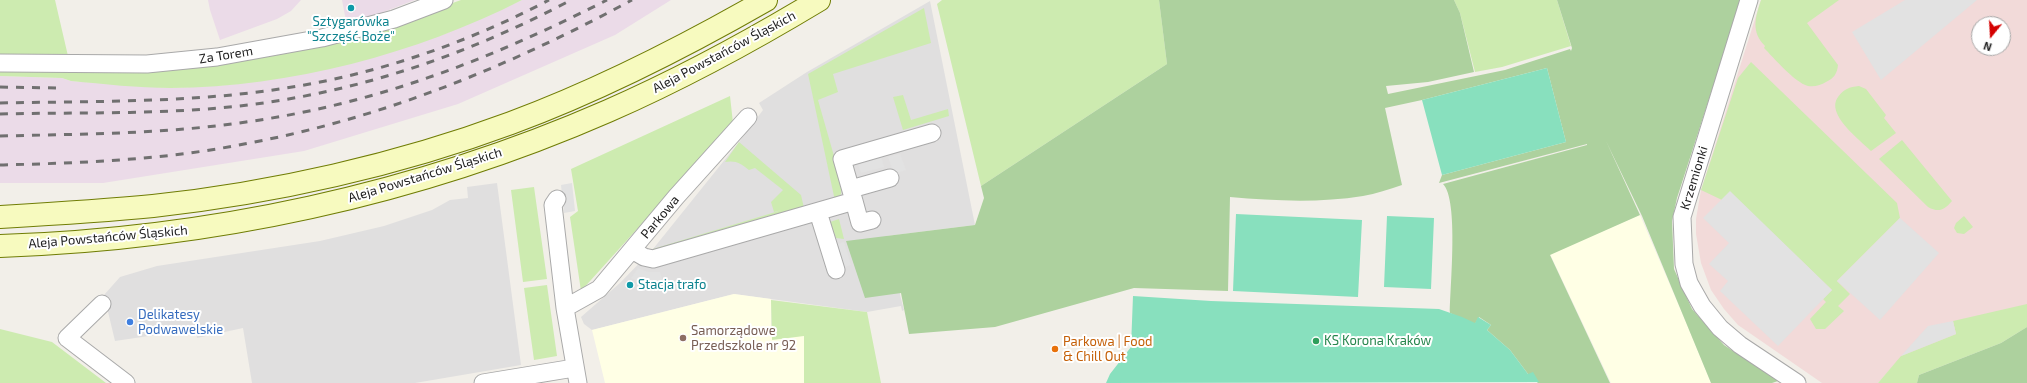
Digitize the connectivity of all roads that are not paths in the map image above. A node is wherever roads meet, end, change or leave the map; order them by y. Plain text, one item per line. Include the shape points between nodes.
1 (444, 0) edge
2 (766, 0) edge
3 (819, 0) edge
4 (1749, 0) edge
5 (0, 63) edge
6 (748, 117) dead end
7 (932, 134) dead end
8 (890, 178) dead end
9 (852, 195) junction
10 (557, 200) dead end
11 (818, 212) junction
12 (0, 217) edge
13 (872, 220) dead end
14 (0, 246) edge
15 (632, 250) junction
16 (836, 270) dead end
17 (102, 304) dead end
18 (565, 308) junction
19 (576, 376) edge
20 (126, 383) edge
21 (483, 383) edge
22 (1798, 383) edge

1 - 5 street, Za Torem via 394,20 322,38 217,57 147,64
2 - 12 main road, Aleja Powstańców Śląskich via 680,47 586,93 510,123 409,156 307,180 203,199 95,211
3 - 14 main road, Aleja Powstańców Śląskich via 735,49 609,111 522,146 416,181 301,210 211,227 110,239
4 - 22 street, Krzemionki via 1682,217 1684,264 1689,283 1702,306 1720,328 1740,345
6 - 15 street, Parkowa
7 - 9 street via 842,159
8 - 9 street
9 - 11 street
9 - 13 street via 860,223
10 - 18 street via 553,205
11 - 15 street via 652,258 644,257
11 - 16 street
15 - 18 street, Parkowa via 599,289
17 - 20 street via 67,338
18 - 19 street
19 - 21 street

